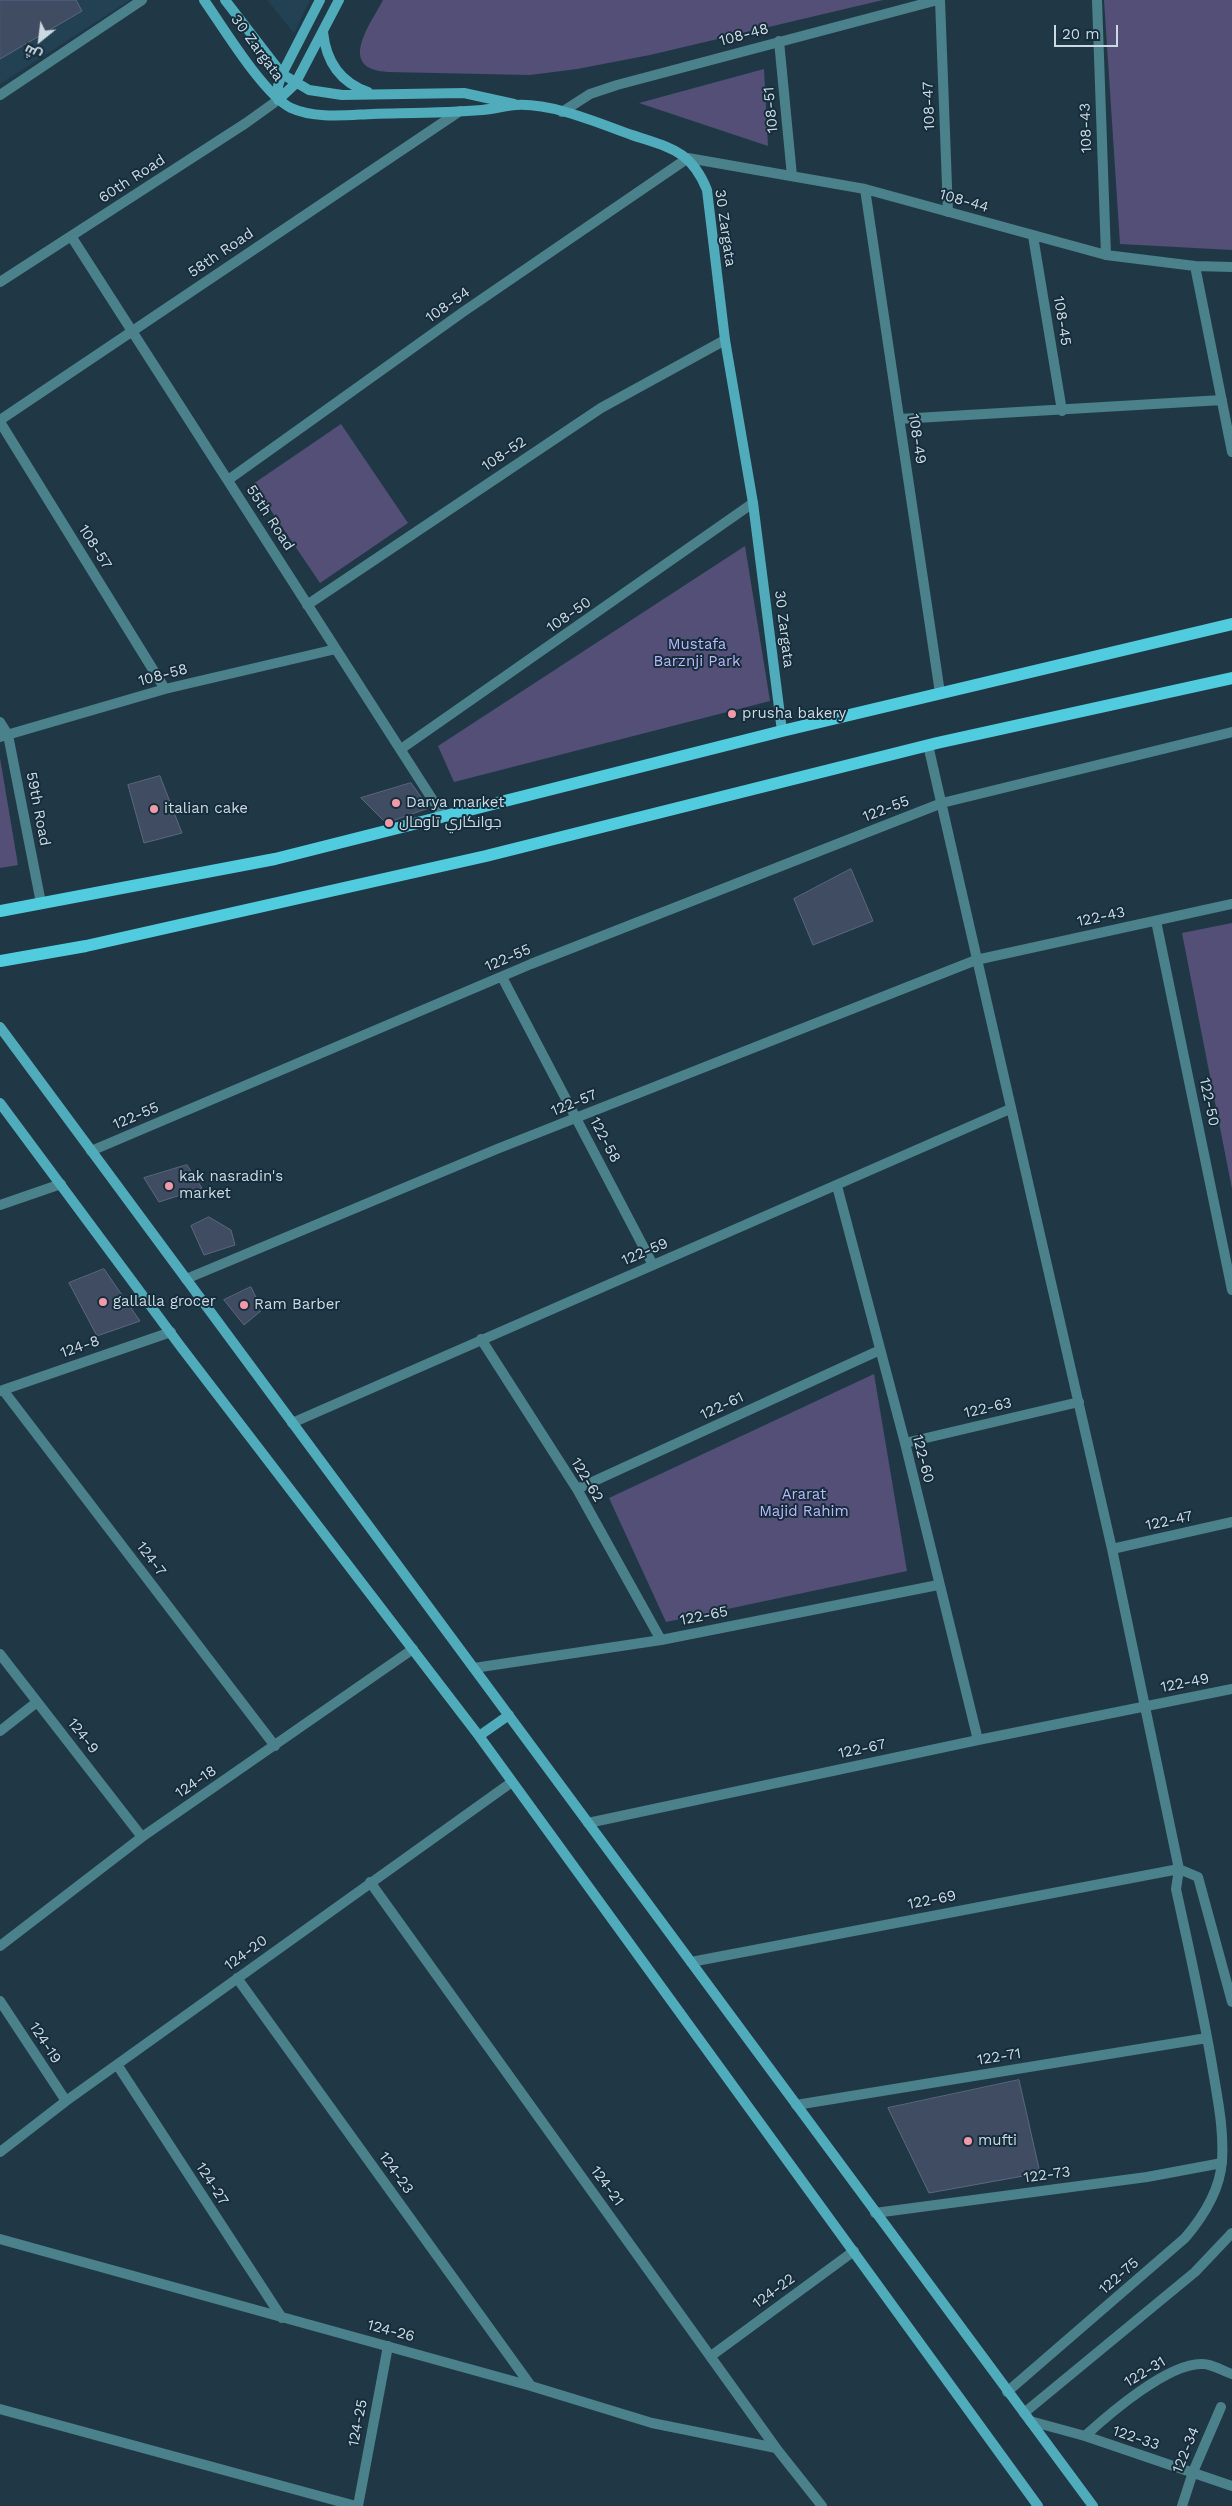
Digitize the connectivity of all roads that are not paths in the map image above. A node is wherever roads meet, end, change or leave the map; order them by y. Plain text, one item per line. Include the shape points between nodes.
1 (142, 0) edge
2 (204, 0) edge
3 (225, 0) edge
4 (320, 0) edge
5 (339, 0) edge
6 (939, 0) edge
7 (1097, 0) edge
8 (323, 31) junction
9 (779, 41) junction
10 (282, 74) junction
11 (296, 84) junction
12 (371, 94) junction
13 (0, 95) edge
14 (278, 100) junction
15 (517, 105) junction
16 (460, 111) junction
17 (562, 112) junction
18 (688, 158) junction
19 (792, 176) junction
20 (865, 189) junction
21 (948, 212) junction
22 (70, 236) junction
23 (1033, 236) junction
24 (1106, 255) junction
25 (1195, 266) junction
26 (1232, 267) edge
27 (0, 282) edge
28 (132, 331) junction
29 (724, 340) junction
30 (1222, 400) junction
31 (1062, 410) junction
32 (899, 419) junction
33 (0, 421) edge
34 (1232, 452) edge
35 (228, 480) junction
36 (753, 503) junction
37 (307, 604) junction
38 (1232, 624) edge
39 (336, 649) junction
40 (1232, 678) edge
41 (165, 689) junction
42 (940, 693) junction
43 (0, 722) edge
44 (782, 731) junction
45 (1232, 732) edge
46 (4, 736) edge
47 (928, 745) junction
48 (401, 749) junction
49 (942, 803) junction
50 (443, 816) junction
51 (41, 903) junction
52 (1232, 904) edge
53 (0, 910) edge
54 (1156, 921) junction
55 (976, 960) junction
56 (0, 961) edge
57 (502, 976) junction
58 (0, 1027) edge
59 (0, 1103) edge
60 (1010, 1109) junction
61 (576, 1118) junction
62 (91, 1151) junction
63 (61, 1184) junction
64 (837, 1186) junction
65 (0, 1205) edge
66 (653, 1265) junction
67 (186, 1279) junction
68 (1232, 1290) edge
69 (171, 1332) junction
70 (481, 1339) junction
71 (880, 1350) junction
72 (1, 1391) edge
73 (1079, 1402) junction
74 (292, 1423) junction
75 (905, 1443) junction
76 (576, 1489) junction
77 (1232, 1522) edge
78 (1112, 1549) junction
79 (938, 1585) junction
80 (661, 1640) junction
81 (413, 1649) junction
82 (0, 1654) edge
83 (474, 1668) junction
84 (1232, 1689) edge
85 (37, 1702) junction
86 (1143, 1707) junction
87 (509, 1716) junction
88 (0, 1731) edge
89 (479, 1736) junction
90 (978, 1740) junction
91 (275, 1746) junction
92 (512, 1782) junction
93 (588, 1823) junction
94 (142, 1837) junction
95 (1179, 1868) junction
96 (370, 1882) junction
97 (0, 1946) edge
98 (691, 1962) junction
99 (237, 1978) junction
100 (0, 2001) edge
101 (1232, 2002) edge
102 (1207, 2038) junction
103 (118, 2066) junction
104 (66, 2101) junction
105 (796, 2105) junction
106 (0, 2152) edge
107 (1222, 2162) junction
108 (875, 2213) junction
109 (1232, 2233) edge
110 (0, 2239) edge
111 (854, 2251) junction
112 (282, 2318) junction
113 (388, 2346) junction
114 (711, 2356) junction
115 (1232, 2374) edge
116 (531, 2386) junction
117 (1007, 2392) junction
118 (1221, 2407) dead end
119 (0, 2410) edge
120 (1027, 2417) junction
121 (1085, 2436) junction
122 (776, 2448) junction
123 (1193, 2472) junction
124 (1232, 2486) edge
125 (357, 2506) edge
126 (822, 2506) edge
127 (1038, 2506) edge
128 (1092, 2506) edge
129 (1182, 2506) edge

1 - 13 street
2 - 14 main road, 30 Zargata
3 - 10 main road
4 - 10 main road
5 - 8 main road
6 - 9 street, 108-48
6 - 21 street, 108-47
7 - 24 street, 108-43
8 - 11 main road
8 - 12 main road via 325,48 336,71 355,88
9 - 17 street, 108-48 via 617,85 590,94
9 - 19 street, 108-51
10 - 11 main road
10 - 14 main road
11 - 12 main road via 323,94
11 - 14 main road
12 - 15 main road via 464,93
14 - 16 main road, 30 Zargata via 293,109 312,114
14 - 22 street, 60th Road
15 - 16 main road, 30 Zargata
15 - 17 main road, 30 Zargata
16 - 28 street, 58th Road
17 - 18 main road, 30 Zargata via 668,148
18 - 19 street, 108-44
18 - 29 main road, 30 Zargata via 699,171 707,190
18 - 35 street, 108-54 via 463,312
19 - 20 street, 108-44
20 - 21 street, 108-44
20 - 32 street, 108-49
21 - 23 street, 108-44
22 - 27 street, 60th Road
22 - 28 street, 55th Road
23 - 24 street, 108-44
23 - 31 street, 108-45
24 - 25 street, 108-44
25 - 26 street, 108-44
25 - 30 street
28 - 33 street, 58th Road
28 - 35 street, 55th Road
29 - 36 main road, 30 Zargata
29 - 37 street, 108-52 via 601,408
30 - 31 street
30 - 34 street
31 - 32 street
32 - 42 street, 108-49
33 - 41 street, 108-57
35 - 37 street, 55th Road
36 - 44 main road, 30 Zargata
36 - 48 street, 108-50
37 - 39 street, 55th Road
38 - 42 main road
39 - 41 street, 108-58
39 - 48 street, 55th Road
40 - 47 main road
41 - 46 street, 108-58
42 - 44 main road
43 - 46 street, 59th Road
44 - 50 main road
45 - 49 street, 122-55
46 - 51 street, 59th Road
47 - 49 street, 122-75
47 - 56 main road via 476,858 86,946
48 - 50 street, 55th Road
49 - 55 street, 122-75
49 - 57 street, 122-55
50 - 51 main road via 275,859
51 - 53 main road
52 - 54 street, 122-43
54 - 55 street, 122-43
54 - 68 street, 122-50
55 - 60 street, 122-75
55 - 61 street, 122-57
57 - 61 street, 122-58
57 - 62 street, 122-55
58 - 62 main road
59 - 63 main road
60 - 64 street, 122-59
60 - 73 street, 122-75
61 - 66 street, 122-58
61 - 67 street, 122-57
62 - 67 main road
63 - 65 street
63 - 69 main road
64 - 66 street, 122-59
64 - 71 street, 122-60
66 - 70 street, 122-59
67 - 74 main road
69 - 72 street, 124-8
69 - 81 main road
70 - 74 street, 122-59
70 - 76 street, 122-62
71 - 75 street, 122-60
71 - 76 street, 122-61
72 - 91 street, 124-7
73 - 75 street, 122-63
73 - 78 street, 122-75
74 - 83 main road
75 - 79 street, 122-60
76 - 80 street, 122-62
77 - 78 street, 122-47
78 - 86 street, 122-75
79 - 80 street, 122-65
79 - 90 street, 122-60
80 - 83 street, 122-65
81 - 89 main road
81 - 91 street, 124-18
82 - 85 street, 124-9
83 - 87 main road
84 - 86 street, 122-49
85 - 88 street
85 - 94 street, 124-9
86 - 90 street, 122-67
86 - 95 street, 122-75
87 - 89 main road
87 - 93 main road
89 - 92 main road
90 - 93 street, 122-67
91 - 94 street, 124-18
92 - 96 street, 124-20
92 - 111 main road
93 - 98 main road
94 - 97 street, 124-18
95 - 98 street, 122-69
95 - 101 street via 1198,1877
95 - 102 street, 122-75 via 1176,1889
96 - 99 street, 124-20
96 - 114 street, 124-21
98 - 105 main road
99 - 103 street, 124-20
99 - 116 street, 124-23
100 - 104 street, 124-19
102 - 105 street, 122-71
102 - 107 street, 122-75 via 1222,2124
103 - 104 street, 124-20
103 - 112 street, 124-27
104 - 106 street, 124-20
105 - 108 main road
107 - 108 street, 122-73 via 1147,2177
107 - 117 street, 122-75 via 1215,2192 1201,2219 1185,2238
108 - 117 main road
109 - 120 street via 1195,2272
110 - 112 street, 124-26
111 - 114 street, 124-22
111 - 127 main road
112 - 113 street, 124-26
113 - 116 street, 124-26
113 - 125 street, 124-25
114 - 122 street, 124-21
115 - 121 street, 122-31 via 1203,2363 1183,2367 1119,2405
116 - 122 street, 124-26 via 652,2423
117 - 120 main road
118 - 123 street, 122-34
119 - 125 street
120 - 121 street, 122-33
120 - 128 main road
121 - 123 street, 122-33
122 - 126 street, 124-21
123 - 124 street, 122-33
123 - 129 street, 122-34

